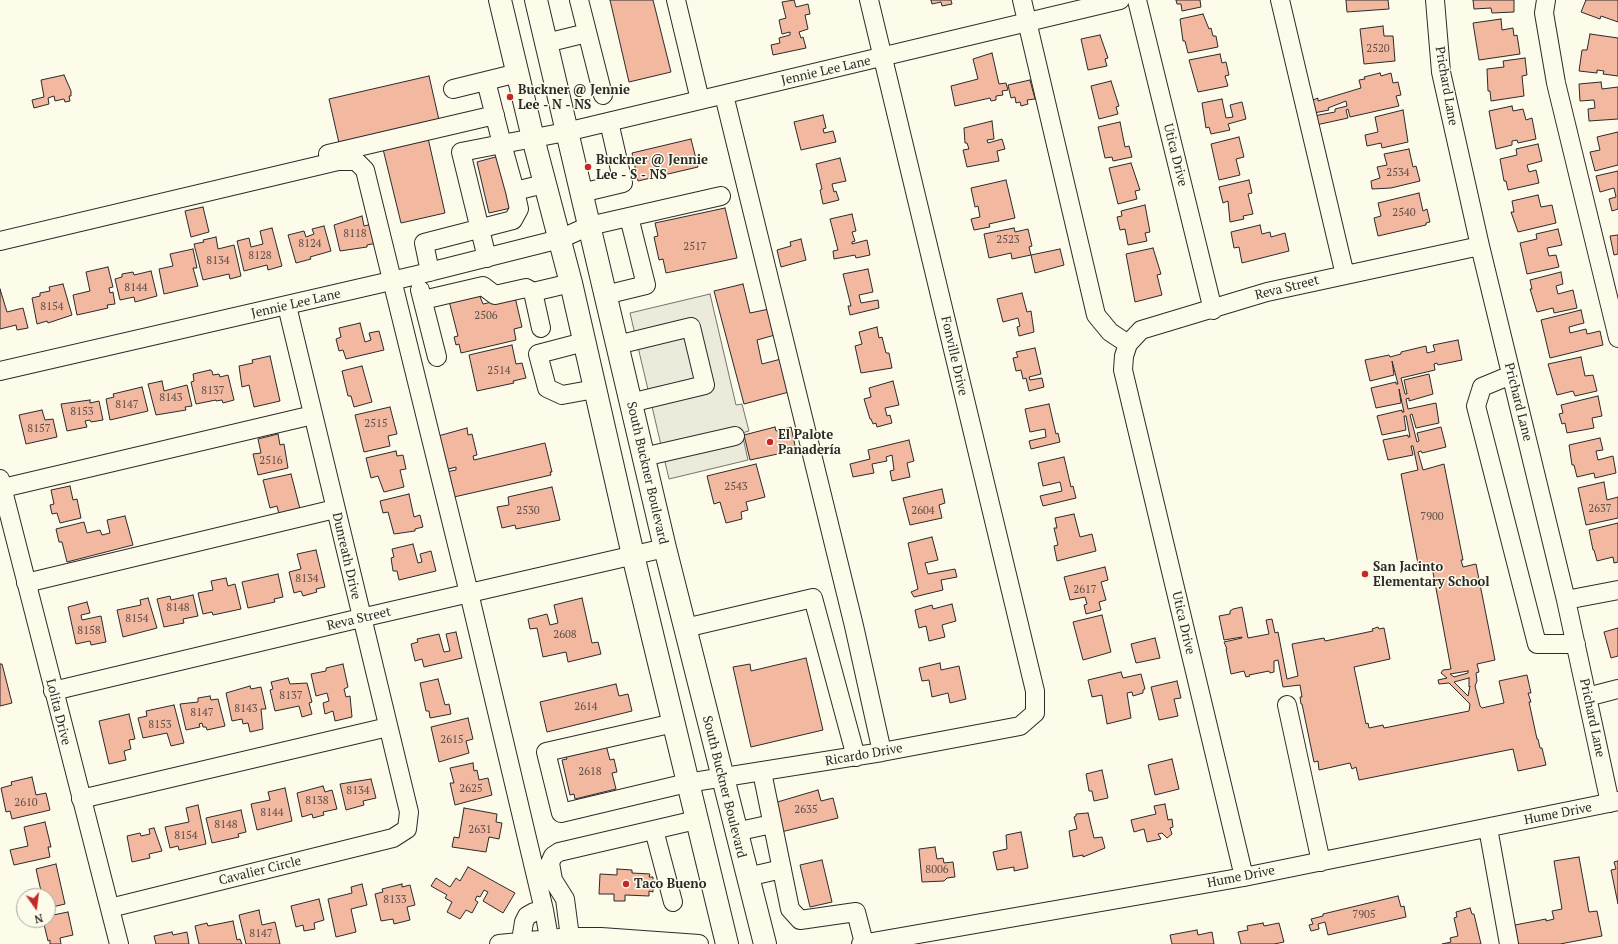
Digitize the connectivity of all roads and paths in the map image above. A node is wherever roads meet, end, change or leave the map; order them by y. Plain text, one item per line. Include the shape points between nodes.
1 (500, 0) edge
2 (536, 0) edge
3 (579, 0) edge
4 (676, 0) edge
5 (869, 0) edge
6 (1022, 0) edge
7 (1120, 0) edge
8 (1137, 0) edge
9 (1280, 0) edge
10 (1434, 0) edge
11 (1546, 0) edge
12 (1027, 23) junction
13 (587, 33) junction
14 (546, 43) junction
15 (883, 58) junction
16 (518, 73) junction
17 (486, 80) junction
18 (453, 89) dead end
19 (603, 95) dead end
20 (724, 95) junction
21 (700, 100) junction
22 (495, 115) junction
23 (608, 122) junction
24 (566, 132) junction
25 (533, 138) junction
26 (502, 144) junction
27 (324, 155) dead end
28 (544, 184) junction
29 (515, 191) junction
30 (581, 193) junction
31 (721, 196) dead end
32 (629, 217) junction
33 (589, 226) junction
34 (481, 229) junction
35 (560, 239) junction
36 (0, 241) edge
37 (1480, 246) junction
38 (487, 258) junction
39 (423, 274) junction
40 (1345, 275) junction
41 (393, 281) junction
42 (571, 283) junction
43 (533, 292) junction
44 (605, 295) junction
45 (423, 300) junction
46 (287, 306) junction
47 (1213, 310) junction
48 (541, 328) dead end
49 (1618, 338) edge
50 (584, 342) junction
51 (1128, 344) junction
52 (617, 345) junction
53 (437, 357) dead end
54 (0, 371) edge
55 (1511, 375) junction
56 (595, 389) junction
57 (630, 403) junction
58 (313, 415) junction
59 (735, 436) dead end
60 (643, 458) junction
61 (1, 483) edge
62 (335, 509) junction
63 (665, 548) junction
64 (633, 556) junction
65 (26, 583) junction
66 (1618, 590) edge
67 (469, 593) junction
68 (1566, 600) junction
69 (361, 618) junction
70 (684, 628) junction
71 (1576, 644) junction
72 (1618, 689) edge
73 (54, 691) junction
74 (1587, 697) junction
75 (1287, 704) dead end
76 (1035, 713) joint
77 (674, 723) junction
78 (388, 727) junction
79 (882, 752) junction
80 (856, 757) junction
81 (762, 772) junction
82 (722, 777) junction
83 (687, 782) junction
84 (81, 799) junction
85 (1614, 802) edge
86 (696, 820) junction
87 (772, 824) junction
88 (1488, 828) junction
89 (407, 829) joint
90 (654, 830) junction
91 (736, 832) junction
92 (1321, 862) junction
93 (782, 869) junction
94 (747, 877) junction
95 (1244, 877) junction
96 (673, 902) dead end
97 (110, 908) junction
98 (544, 910) junction
99 (570, 937) junction
100 (549, 938) junction
101 (601, 940) edge
102 (901, 940) edge
103 (521, 941) junction
104 (641, 941) edge
105 (119, 944) edge
106 (499, 944) edge
107 (699, 944) edge
108 (727, 944) edge
109 (765, 944) edge
110 (863, 944) edge
111 (1509, 944) edge

1 - 16 main road
2 - 14 main road, South Buckner Boulevard
3 - 13 street
4 - 21 street
5 - 15 street, Fonville Drive
6 - 12 street
7 - 12 street, Jennie Lee Lane
8 - 47 street, Utica Drive
9 - 40 street
10 - 37 street, Prichard Lane via 1441,72
11 - 49 street via 1544,13 1556,83
12 - 15 street, Jennie Lee Lane
12 - 51 street via 1096,315 1110,332
13 - 14 street
13 - 19 street
14 - 24 main road, South Buckner Boulevard
15 - 20 street, Jennie Lee Lane
15 - 76 street, Fonville Drive via 1034,691
16 - 17 street
16 - 25 main road
17 - 18 street
17 - 22 street
20 - 21 street, Jennie Lee Lane
20 - 79 street via 854,626
21 - 23 street, Jennie Lee Lane
22 - 26 street
22 - 27 street
23 - 24 street, Jennie Lee Lane
23 - 30 street via 623,183
24 - 25 street, Jennie Lee Lane
24 - 30 main road, South Buckner Boulevard
25 - 26 street, Jennie Lee Lane
25 - 28 main road
26 - 29 street
26 - 34 street, Jennie Lee Lane via 461,152
28 - 29 street
28 - 35 main road
29 - 34 street via 519,209 513,220
30 - 33 main road, South Buckner Boulevard
31 - 32 street, Jennie Lee Lane
32 - 33 street, Jennie Lee Lane
32 - 44 street via 646,285
33 - 35 street, Jennie Lee Lane
33 - 44 main road, South Buckner Boulevard
34 - 38 street
34 - 39 street via 424,243
35 - 38 street, Jennie Lee Lane
35 - 42 main road
36 - 41 street via 338,161 356,161 365,170 369,181
37 - 40 street, Reva Street
37 - 55 street, Prichard Lane
38 - 39 street, Jennie Lee Lane
39 - 41 street, Jennie Lee Lane
39 - 45 street
40 - 47 street, Reva Street via 1267,292
41 - 46 street, Jennie Lee Lane
41 - 67 street
42 - 43 street
42 - 50 main road
43 - 45 street via 526,288 495,295 483,286
43 - 48 street
44 - 52 main road, South Buckner Boulevard
45 - 53 street
46 - 54 street, Jennie Lee Lane
46 - 58 street, Dunreath Drive
47 - 51 street, Reva Street via 1141,330
50 - 56 main road
50 - 56 street via 538,354 547,388 562,395
51 - 95 street, Utica Drive via 1123,370
52 - 57 main road, South Buckner Boulevard
52 - 57 street via 691,327 705,385
55 - 68 street, Prichard Lane
55 - 71 street via 1482,387 1476,406 1537,644
56 - 64 main road
57 - 60 main road, South Buckner Boulevard
58 - 61 street
58 - 62 street, Dunreath Drive
59 - 60 street
60 - 63 main road, South Buckner Boulevard
61 - 65 street, Lolita Drive
62 - 65 street
62 - 69 street, Dunreath Drive
63 - 64 street, Reva Street
63 - 70 main road, South Buckner Boulevard
64 - 67 street, Reva Street
64 - 77 main road
65 - 73 street, Lolita Drive
66 - 68 street
67 - 69 street, Reva Street
67 - 98 street
68 - 71 street, Prichard Lane
69 - 73 street, Reva Street
69 - 78 street, Dunreath Drive
70 - 80 street via 813,598
70 - 82 main road, South Buckner Boulevard
71 - 74 street, Prichard Lane
72 - 74 street
73 - 84 street, Lolita Drive
74 - 85 street, Prichard Lane
75 - 92 street
76 - 79 street, Ricardo Drive via 1020,726
77 - 83 main road
77 - 83 street, Ricardo Drive via 546,752 560,814
78 - 84 street
78 - 89 street, Dunreath Drive via 409,812
79 - 80 street, Ricardo Drive
80 - 81 street, Ricardo Drive
81 - 82 street, Ricardo Drive
81 - 87 street
82 - 83 street, Ricardo Drive
82 - 91 main road, South Buckner Boulevard
83 - 86 main road
84 - 97 street, Lolita Drive
85 - 88 street, Hume Drive
86 - 90 street
86 - 108 main road
87 - 91 street
87 - 93 street
88 - 92 street, Hume Drive
88 - 111 street
89 - 97 street, Cavalier Circle via 393,838
90 - 96 street
90 - 99 street via 559,852 553,856 550,863 553,880 565,899
91 - 94 main road, South Buckner Boulevard
92 - 95 street, Hume Drive
93 - 94 street
93 - 110 street via 790,909 800,920 856,912
94 - 109 main road, South Buckner Boulevard
95 - 102 street, Hume Drive
97 - 105 street, Lolita Drive
98 - 100 street
98 - 103 street via 527,916
99 - 100 street
99 - 101 street
100 - 103 street
101 - 104 street
102 - 110 street, Hume Drive
103 - 106 street
104 - 107 street

